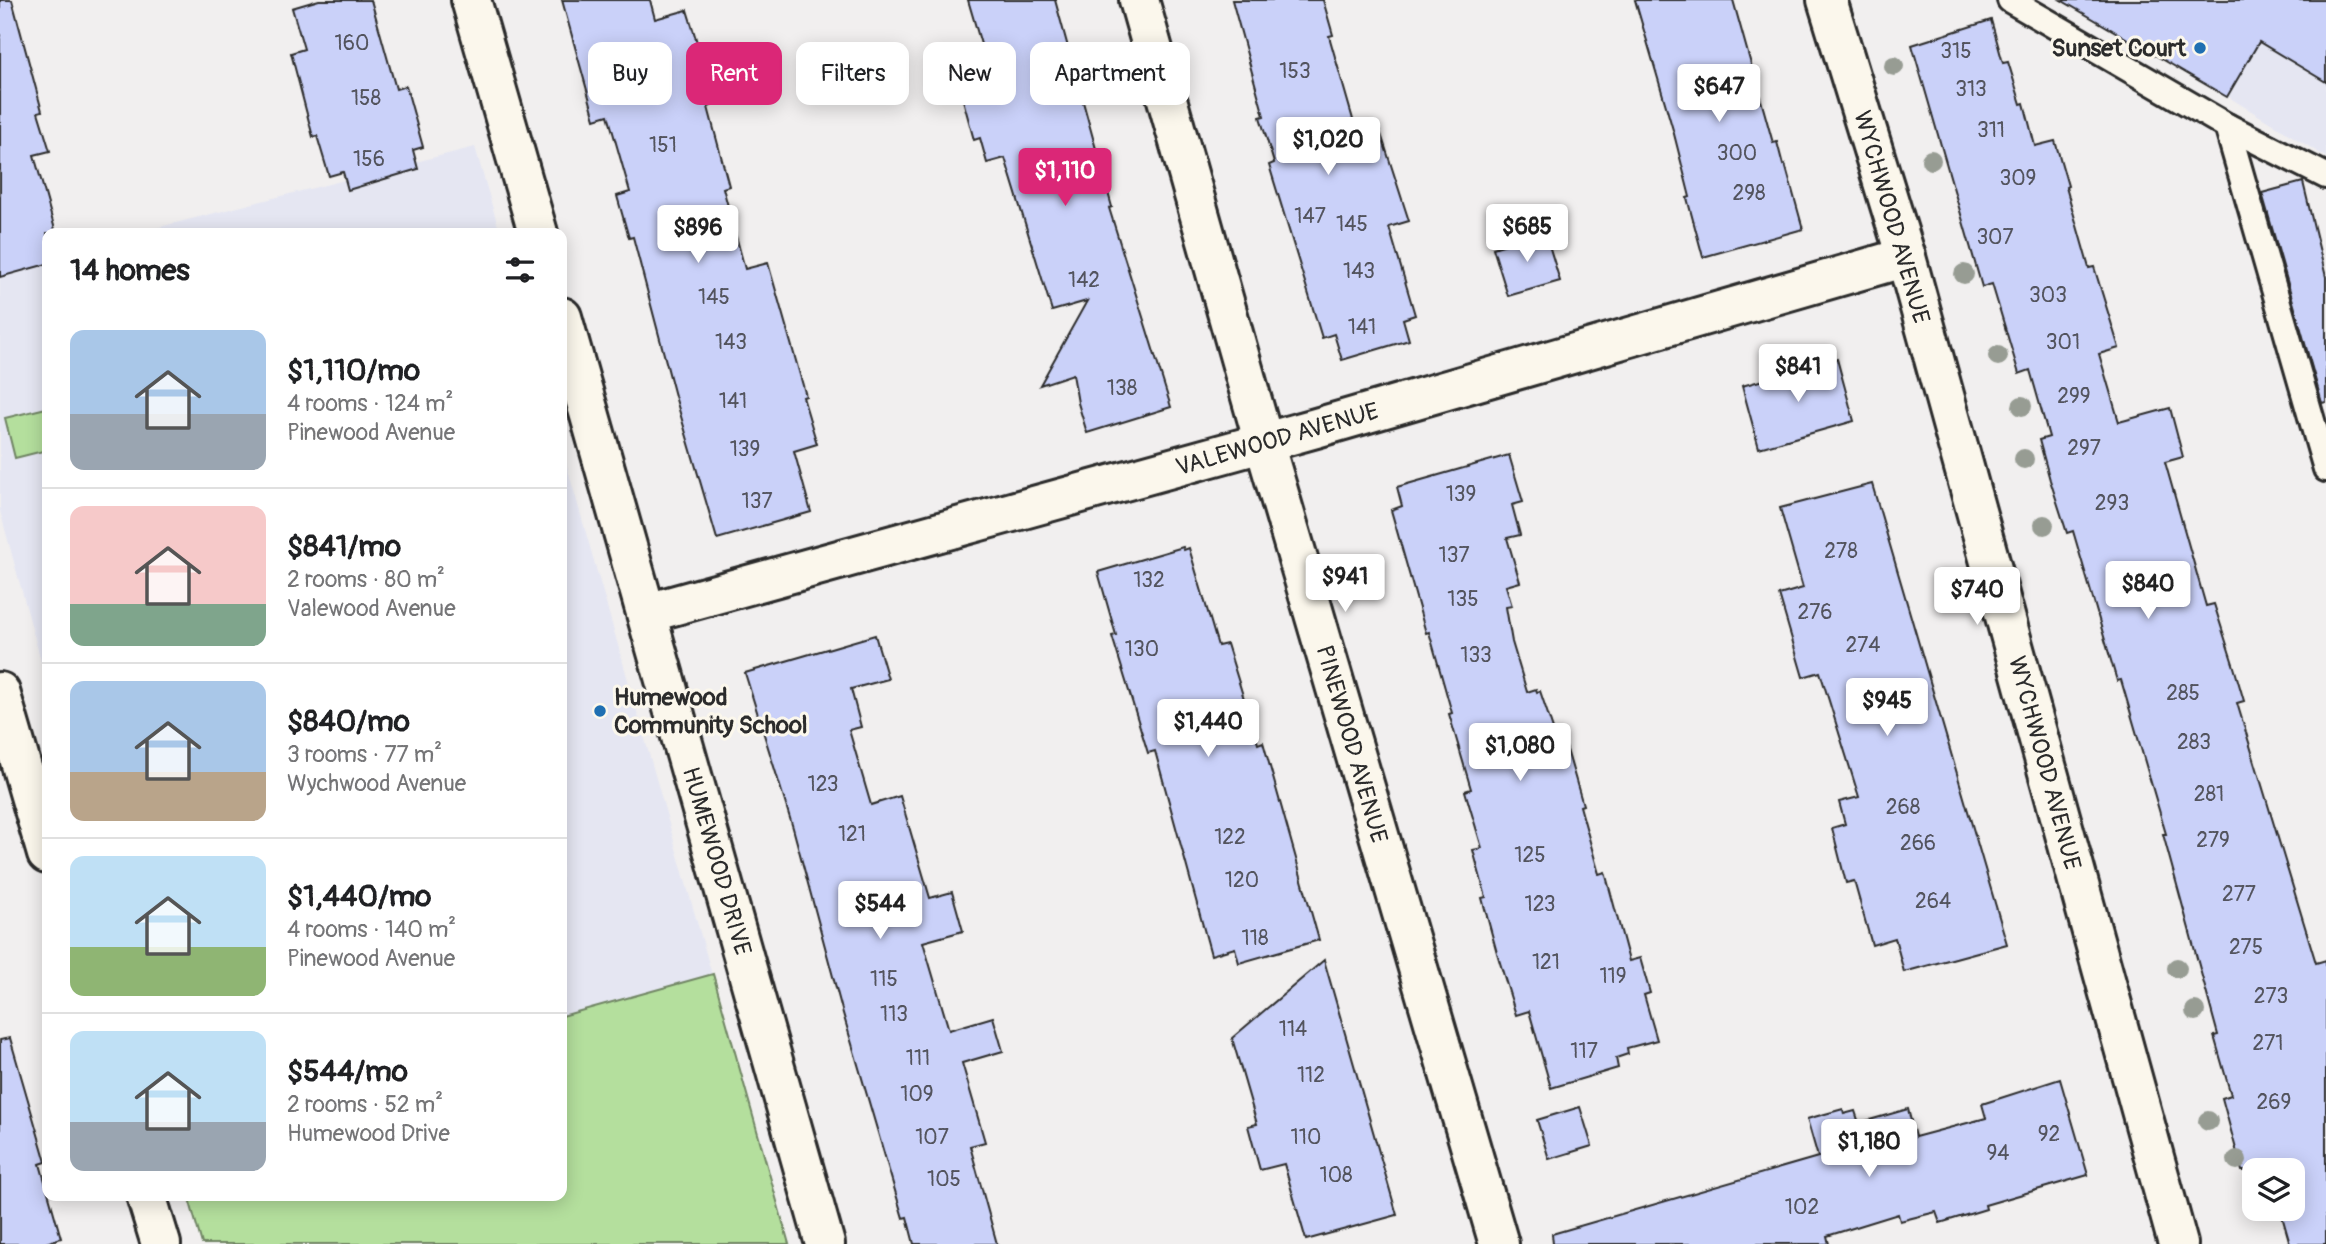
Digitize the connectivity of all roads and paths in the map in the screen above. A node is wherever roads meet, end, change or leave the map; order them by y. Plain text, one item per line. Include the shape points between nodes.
1 (471, 0) edge
2 (1139, 0) edge
3 (1827, 0) edge
4 (2010, 0) edge
5 (2227, 126) junction
6 (2326, 176) edge
7 (537, 228) edge
8 (1906, 257) junction
9 (567, 334) edge
10 (1264, 443) junction
11 (2326, 469) edge
12 (647, 613) junction
13 (0, 692) edge
14 (42, 837) edge
15 (148, 1201) edge
16 (2171, 1242) edge
17 (161, 1244) edge
18 (825, 1244) edge
19 (1499, 1244) edge

1 - 7 street
2 - 10 street, PINEWOOD AVENUE
3 - 8 street, WYCHWOOD AVENUE
4 - 5 lane
5 - 6 lane
5 - 11 lane
8 - 10 street, VALEWOOD AVENUE
8 - 16 street, WYCHWOOD AVENUE
9 - 12 street, HUMEWOOD DRIVE
10 - 12 street, VALEWOOD AVENUE
10 - 19 street, PINEWOOD AVENUE
12 - 18 street, HUMEWOOD DRIVE
13 - 14 street
15 - 17 street

